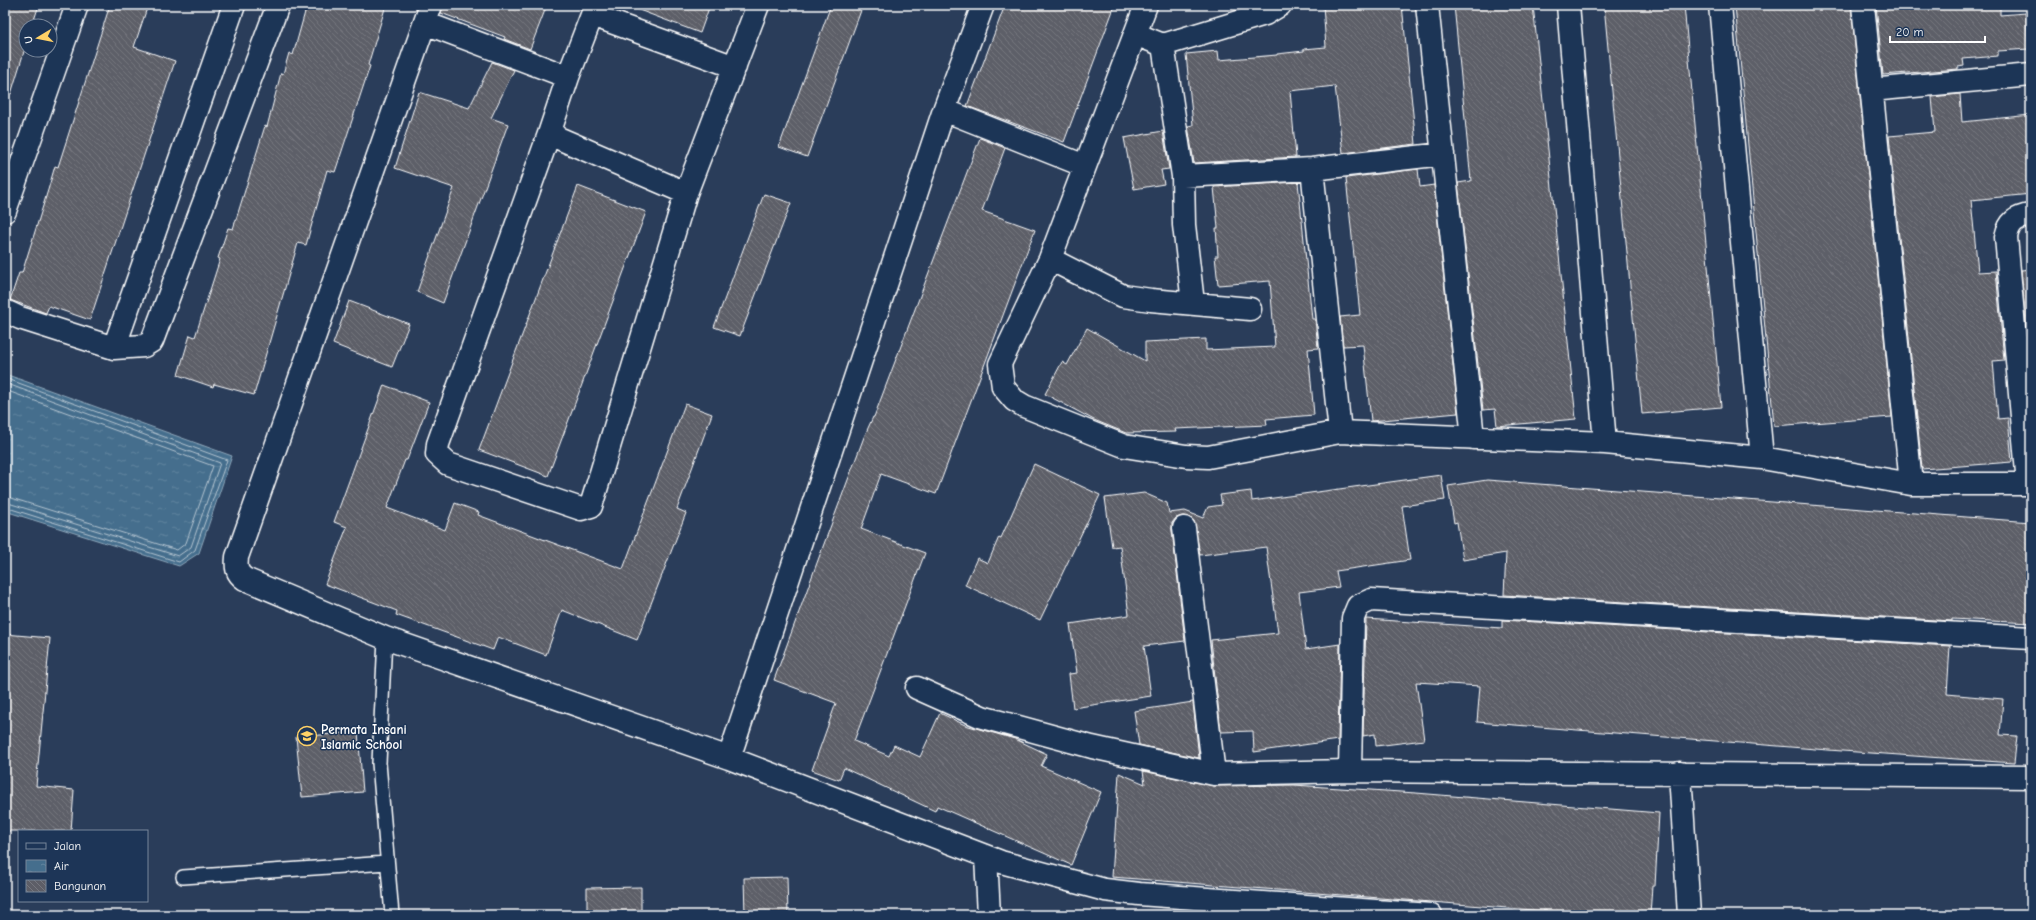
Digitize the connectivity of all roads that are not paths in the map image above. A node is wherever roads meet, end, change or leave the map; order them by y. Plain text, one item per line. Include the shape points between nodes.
1 (77, 5) edge
2 (234, 5) edge
3 (278, 5) edge
4 (758, 5) edge
5 (982, 5) edge
6 (1146, 5) edge
7 (1280, 5) edge
8 (1427, 5) edge
9 (1568, 5) edge
10 (1720, 5) edge
11 (1863, 5) edge
12 (594, 10) edge
13 (428, 14) edge
14 (1135, 34) junction
15 (1163, 45) junction
16 (734, 67) junction
17 (2031, 75) edge
18 (568, 77) junction
19 (1871, 90) junction
20 (944, 110) junction
21 (549, 134) junction
22 (1443, 154) junction
23 (1085, 166) junction
24 (1312, 169) junction
25 (1183, 176) junction
26 (686, 194) junction
27 (5, 211) edge
28 (2031, 215) edge
29 (1050, 259) junction
30 (1193, 303) junction
31 (1250, 309) dead end
32 (5, 311) edge
33 (114, 348) junction
34 (1340, 432) junction
35 (1473, 438) junction
36 (1605, 443) junction
37 (1762, 458) junction
38 (1911, 484) junction
39 (2029, 484) edge
40 (1184, 528) dead end
41 (385, 638) junction
42 (2031, 638) edge
43 (917, 688) dead end
44 (729, 758) junction
45 (1350, 771) junction
46 (1680, 773) junction
47 (1214, 774) junction
48 (2031, 777) edge
49 (986, 857) junction
50 (388, 863) junction
51 (183, 878) dead end
52 (392, 915) edge
53 (989, 915) edge
54 (1431, 915) edge
55 (1689, 915) edge

1 - 27 street
2 - 33 street
3 - 33 street via 152,341 144,346
4 - 16 street
5 - 20 street
6 - 14 street
7 - 15 street via 1265,14
8 - 22 street
9 - 36 street
10 - 37 street
11 - 19 street
12 - 16 street
12 - 18 street
13 - 18 street
13 - 41 street via 237,557 236,566 238,575 244,579
14 - 15 street
14 - 23 street
15 - 25 street
16 - 26 street
17 - 19 street
18 - 21 street
19 - 38 street
20 - 23 street
20 - 44 street
21 - 26 street
21 - 26 street via 438,444 437,454 448,464 581,509 591,506
22 - 24 street
22 - 35 street
23 - 29 street
24 - 25 street
24 - 34 street
25 - 30 street via 1184,225
28 - 39 street via 2014,220 2008,228 2006,237
29 - 30 street via 1123,296
29 - 34 street via 999,368 1003,387 1014,400 1024,406 1124,446 1186,456 1208,457
30 - 31 street
32 - 33 street
34 - 35 street
35 - 36 street
36 - 37 street
37 - 38 street
38 - 39 street
40 - 47 street
41 - 44 street
41 - 50 lane via 379,763
42 - 45 street via 1371,600 1358,606 1353,618
43 - 47 street via 982,717 1092,747
44 - 49 street
45 - 46 street
45 - 47 street
46 - 48 street
46 - 55 street
49 - 53 street
49 - 54 street via 1105,890
50 - 51 lane
50 - 52 lane

